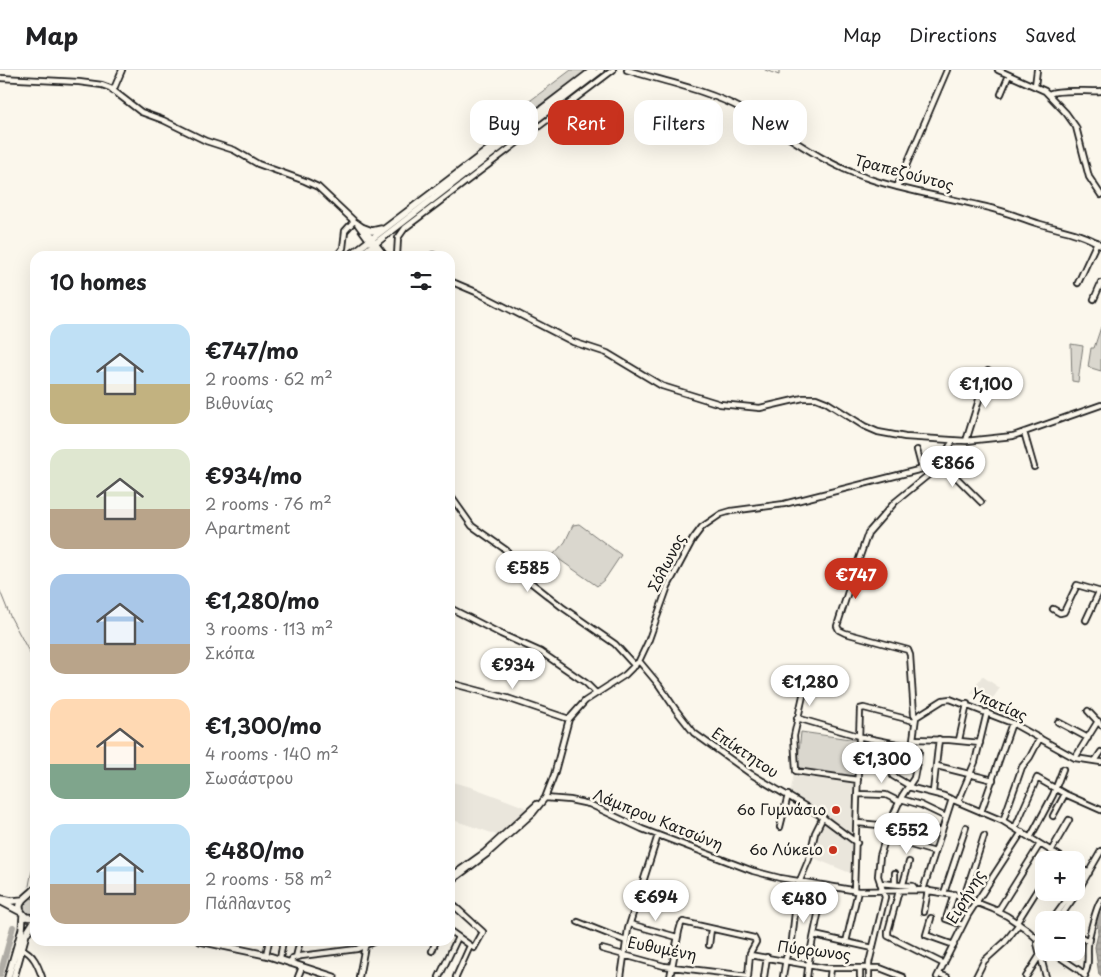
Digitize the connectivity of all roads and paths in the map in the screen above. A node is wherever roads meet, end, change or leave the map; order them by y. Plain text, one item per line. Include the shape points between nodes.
1 (122, 70) edge
2 (593, 70) edge
3 (601, 70) edge
4 (613, 70) edge
5 (627, 70) edge
6 (947, 70) edge
7 (998, 70) edge
8 (1037, 70) edge
9 (1009, 75) junction
10 (0, 78) edge
11 (1035, 86) junction
12 (113, 91) junction
13 (1101, 91) edge
14 (1001, 94) dead end
15 (1048, 94) junction
16 (897, 187) junction
17 (1101, 195) edge
18 (356, 222) junction
19 (390, 225) junction
20 (364, 228) junction
21 (373, 242) junction
22 (1099, 244) edge
23 (341, 251) edge
24 (358, 251) edge
25 (365, 251) edge
26 (379, 251) edge
27 (397, 251) edge
28 (455, 283) edge
29 (1101, 283) edge
30 (1078, 284) dead end
31 (1094, 299) dead end
32 (988, 371) dead end
33 (1101, 405) edge
34 (1024, 432) junction
35 (953, 441) junction
36 (966, 441) junction
37 (916, 450) dead end
38 (940, 461) junction
39 (1034, 467) dead end
40 (924, 468) junction
41 (455, 502) edge
42 (981, 502) dead end
43 (1100, 592) edge
44 (1053, 609) dead end
45 (455, 610) edge
46 (1086, 620) dead end
47 (637, 664) junction
48 (455, 684) edge
49 (804, 691) dead end
50 (596, 693) junction
51 (967, 704) junction
52 (1088, 711) dead end
53 (987, 712) junction
54 (797, 718) junction
55 (570, 719) junction
56 (915, 719) junction
57 (1058, 722) dead end
58 (1012, 723) junction
59 (1100, 723) edge
60 (860, 736) junction
61 (1040, 738) junction
62 (1088, 738) junction
63 (913, 739) junction
64 (939, 739) junction
65 (960, 740) junction
66 (980, 743) junction
67 (912, 747) junction
68 (1101, 752) edge
69 (1075, 758) junction
70 (1098, 761) edge
71 (937, 766) junction
72 (1063, 769) dead end
73 (969, 774) junction
74 (893, 776) dead end
75 (858, 780) junction
76 (993, 780) junction
77 (909, 786) junction
78 (1055, 789) junction
79 (933, 792) junction
80 (858, 794) junction
81 (1065, 794) junction
82 (788, 795) junction
83 (545, 798) junction
84 (952, 799) junction
85 (900, 801) junction
86 (540, 802) junction
87 (958, 802) junction
88 (1101, 810) edge
89 (981, 812) junction
90 (1053, 816) dead end
91 (823, 817) junction
92 (946, 818) junction
93 (891, 820) junction
94 (1069, 820) dead end
95 (1003, 821) junction
96 (858, 823) junction
97 (889, 826) junction
98 (780, 827) dead end
99 (966, 827) dead end
100 (1015, 828) junction
101 (942, 831) junction
102 (1022, 832) junction
103 (658, 835) junction
104 (984, 836) dead end
105 (886, 838) junction
106 (1030, 838) junction
107 (857, 843) junction
108 (1040, 844) junction
109 (1051, 851) joint
110 (1101, 851) edge
111 (935, 852) junction
112 (909, 862) dead end
113 (1085, 871) edge
114 (455, 873) edge
115 (895, 873) dead end
116 (1089, 873) junction
117 (455, 878) edge
118 (1085, 879) edge
119 (799, 882) junction
120 (880, 884) junction
121 (895, 884) junction
122 (903, 884) junction
123 (824, 886) junction
124 (898, 890) junction
125 (916, 890) junction
126 (926, 890) junction
127 (856, 891) junction
128 (884, 891) junction
129 (944, 892) junction
130 (30, 894) edge
131 (954, 894) junction
132 (1035, 894) edge
133 (964, 897) junction
134 (25, 898) junction
135 (30, 898) edge
136 (0, 900) edge
137 (1101, 900) edge
138 (977, 902) junction
139 (455, 907) edge
140 (998, 911) junction
141 (924, 912) dead end
142 (22, 914) junction
143 (931, 918) dead end
144 (30, 919) edge
145 (578, 922) dead end
146 (1018, 923) junction
147 (630, 924) junction
148 (963, 925) junction
149 (30, 927) edge
150 (711, 929) junction
151 (814, 935) junction
152 (455, 936) edge
153 (1035, 936) edge
154 (678, 937) junction
155 (458, 939) junction
156 (1085, 939) edge
157 (626, 941) junction
158 (1088, 941) junction
159 (846, 942) junction
160 (954, 944) junction
161 (455, 945) edge
162 (709, 945) dead end
163 (224, 946) edge
164 (267, 946) edge
165 (282, 946) edge
166 (299, 946) edge
167 (365, 946) joint
168 (434, 946) edge
169 (454, 946) edge
170 (470, 946) junction
171 (873, 948) junction
172 (22, 949) junction
173 (602, 949) dead end
174 (432, 951) dead end
175 (266, 955) junction
176 (624, 955) junction
177 (750, 955) junction
178 (296, 957) junction
179 (767, 958) junction
180 (280, 959) junction
181 (785, 960) junction
182 (1036, 961) edge
183 (1042, 961) edge
184 (1064, 961) edge
185 (289, 963) junction
186 (944, 964) junction
187 (808, 965) junction
188 (302, 967) junction
189 (672, 967) junction
190 (831, 968) junction
191 (860, 968) junction
192 (869, 968) junction
193 (706, 970) junction
194 (938, 975) edge
195 (748, 976) edge
196 (1085, 976) edge
197 (8, 977) edge
198 (14, 977) edge
199 (42, 977) edge
200 (298, 977) edge
201 (334, 977) edge
202 (359, 977) edge
203 (439, 977) edge
204 (456, 977) edge
205 (621, 977) edge
206 (670, 977) edge
207 (705, 977) edge
208 (764, 977) edge
209 (783, 977) edge
210 (807, 977) edge
211 (830, 977) edge
212 (860, 977) edge
213 (869, 977) edge
214 (903, 977) edge
215 (946, 977) edge
216 (976, 977) edge
217 (1026, 977) edge
218 (1046, 977) edge

1 - 12 street
2 - 19 main road
3 - 21 main road
4 - 27 street via 405,228 398,238
5 - 16 street, Τραπεζούντος via 729,102 830,163
6 - 16 street
7 - 9 street
8 - 11 street
9 - 11 street
9 - 14 street
10 - 12 street via 79,82
11 - 15 street
12 - 18 street via 141,112 234,150 258,164 312,184
13 - 15 street via 1058,90
15 - 17 street via 1074,124 1089,177
16 - 22 street, Τραπεζούντος via 996,209 1081,234
18 - 20 street
18 - 21 street
18 - 23 street via 345,231
19 - 20 main road via 375,231
19 - 21 main road
20 - 21 street
21 - 24 main road
21 - 25 main road
21 - 26 street
22 - 30 street
28 - 35 street via 573,342 607,353 671,389 716,403 753,408 816,398 874,431
29 - 31 street
32 - 36 street
33 - 34 street
34 - 36 street
34 - 39 street
35 - 36 street
35 - 38 street
37 - 40 street
38 - 40 street, Σόλωνος
38 - 42 street
40 - 47 street, Σόλωνος via 784,504 735,510 712,520 699,530 668,586
40 - 56 street via 927,476 895,502 866,537 837,626 845,633 908,649
41 - 47 street, Επίκτητου via 472,526 504,548 529,581
43 - 44 street via 1077,585 1064,612
43 - 46 street
45 - 50 street via 541,652 586,682
47 - 50 street, Σόλωνος
47 - 82 street, Επίκτητου via 659,684 694,733 750,774
48 - 55 street
49 - 54 street
50 - 55 street, Σόλωνος via 577,708
51 - 53 street, Υπατίας
51 - 56 street, Υπατίας via 945,699
51 - 65 street
52 - 59 street
53 - 58 street, Υπατίας
53 - 66 street
54 - 60 street
54 - 75 street via 794,743 796,771
55 - 83 street, Σόλωνος
56 - 60 street via 861,708
56 - 63 street
57 - 62 street
58 - 61 street, Υπατίας
58 - 76 street
59 - 62 street
60 - 67 street
60 - 75 street
61 - 69 street, Υπατίας
61 - 95 street via 1022,766
62 - 69 street
63 - 64 street
63 - 67 street
64 - 65 street
64 - 71 street
65 - 66 street
66 - 73 street
67 - 77 street via 919,750
68 - 70 street
69 - 70 street, Υπατίας
71 - 73 street
71 - 79 street
72 - 78 street
73 - 76 street
73 - 87 street
74 - 77 street
75 - 80 street
76 - 89 street
77 - 79 street
77 - 85 street
78 - 81 street
78 - 100 street via 1036,779
78 - 106 street
79 - 84 street
80 - 85 street via 888,795
80 - 96 street
81 - 88 street
81 - 90 street
82 - 91 street, Επίκτητου
82 - 98 street
83 - 86 street
83 - 103 street, Λάμπρου Κατσώνη via 589,804
84 - 87 street
84 - 92 street
85 - 92 street via 921,805
85 - 93 street
86 - 114 street via 487,850
86 - 117 street via 533,813 492,850
87 - 89 street
89 - 95 street
91 - 107 street, Επίκτητου
91 - 119 street
92 - 101 street
93 - 97 street
93 - 101 street
94 - 109 street
95 - 100 street
96 - 97 street
96 - 107 street
97 - 105 street
99 - 129 street
100 - 102 street
101 - 111 street
102 - 106 street
102 - 138 street, Ειρήνης
103 - 119 street, Λάμπρου Κατσώνη via 753,871
103 - 147 street
104 - 133 street
105 - 111 street
105 - 120 street via 878,869
106 - 108 street
107 - 127 street
108 - 109 street
108 - 140 street
110 - 116 street
111 - 126 street
112 - 122 street
113 - 116 street
115 - 121 street
116 - 118 street
119 - 123 street, Λάμπρου Κατσώνη
119 - 181 street via 792,940
120 - 121 street
120 - 128 street
121 - 122 street
122 - 125 street via 914,886
123 - 127 street, Λάμπρου Κατσώνη
123 - 151 street
124 - 125 street, Λάμπρου Κατσώνη
124 - 128 street, Λάμπρου Κατσώνη
124 - 186 street via 888,936
125 - 126 street, Λάμπρου Κατσώνη
126 - 129 street, Λάμπρου Κατσώνη
126 - 141 street
127 - 128 street, Λάμπρου Κατσώνη
127 - 159 street
128 - 171 street
129 - 131 street, Λάμπρου Κατσώνη
130 - 134 main road
131 - 133 street, Λάμπρου Κατσώνη
131 - 148 street via 946,919
132 - 146 street
133 - 138 street, Λάμπρου Κατσώνη
134 - 135 main road
134 - 136 main road
134 - 142 main road via 20,906
136 - 142 main road
137 - 158 street
138 - 140 street, Λάμπρου Κατσώνη
138 - 148 street, Ειρήνης
139 - 170 street via 483,932 476,946
140 - 146 street, Λάμπρου Κατσώνη
142 - 144 main road
142 - 197 main road via 22,929
143 - 160 street via 926,935
145 - 157 street
146 - 153 street, Λάμπρου Κατσώνη
146 - 216 street via 1006,942 984,961
147 - 154 street
147 - 157 street
148 - 160 street, Ειρήνης
149 - 172 main road
150 - 154 street via 682,922
150 - 162 street
150 - 177 street via 754,938
151 - 159 street
151 - 187 street
152 - 155 street
154 - 189 street
155 - 161 street
155 - 170 street
156 - 158 street
157 - 176 street
158 - 196 street
159 - 171 street
160 - 186 street, Ειρήνης
163 - 175 main road
164 - 175 street
165 - 180 street
166 - 178 street
167 - 178 street
167 - 202 street
168 - 174 street
169 - 203 street
170 - 204 street
171 - 192 street
172 - 198 main road
172 - 199 street via 34,959
173 - 176 street, Ευθυμένη
175 - 180 main road
176 - 189 street, Ευθυμένη
176 - 205 street
177 - 179 street, Πύρρωνος
177 - 195 street
178 - 185 street
179 - 181 street, Πύρρωνος
179 - 208 street
180 - 185 main road
181 - 187 street, Πύρρωνος
181 - 209 street
182 - 217 street
183 - 218 street
184 - 196 street
185 - 188 main road
186 - 194 street, Ειρήνης
187 - 190 street, Πύρρωνος
187 - 210 street
188 - 200 street
188 - 201 main road
189 - 193 street, Ευθυμένη
189 - 206 street
190 - 191 street, Πύρρωνος
190 - 211 street
191 - 192 street, Πύρρωνος
191 - 212 street
192 - 213 street
192 - 214 street, Πύρρωνος via 881,968
193 - 195 street, Ευθυμένη
193 - 207 street
194 - 215 street

